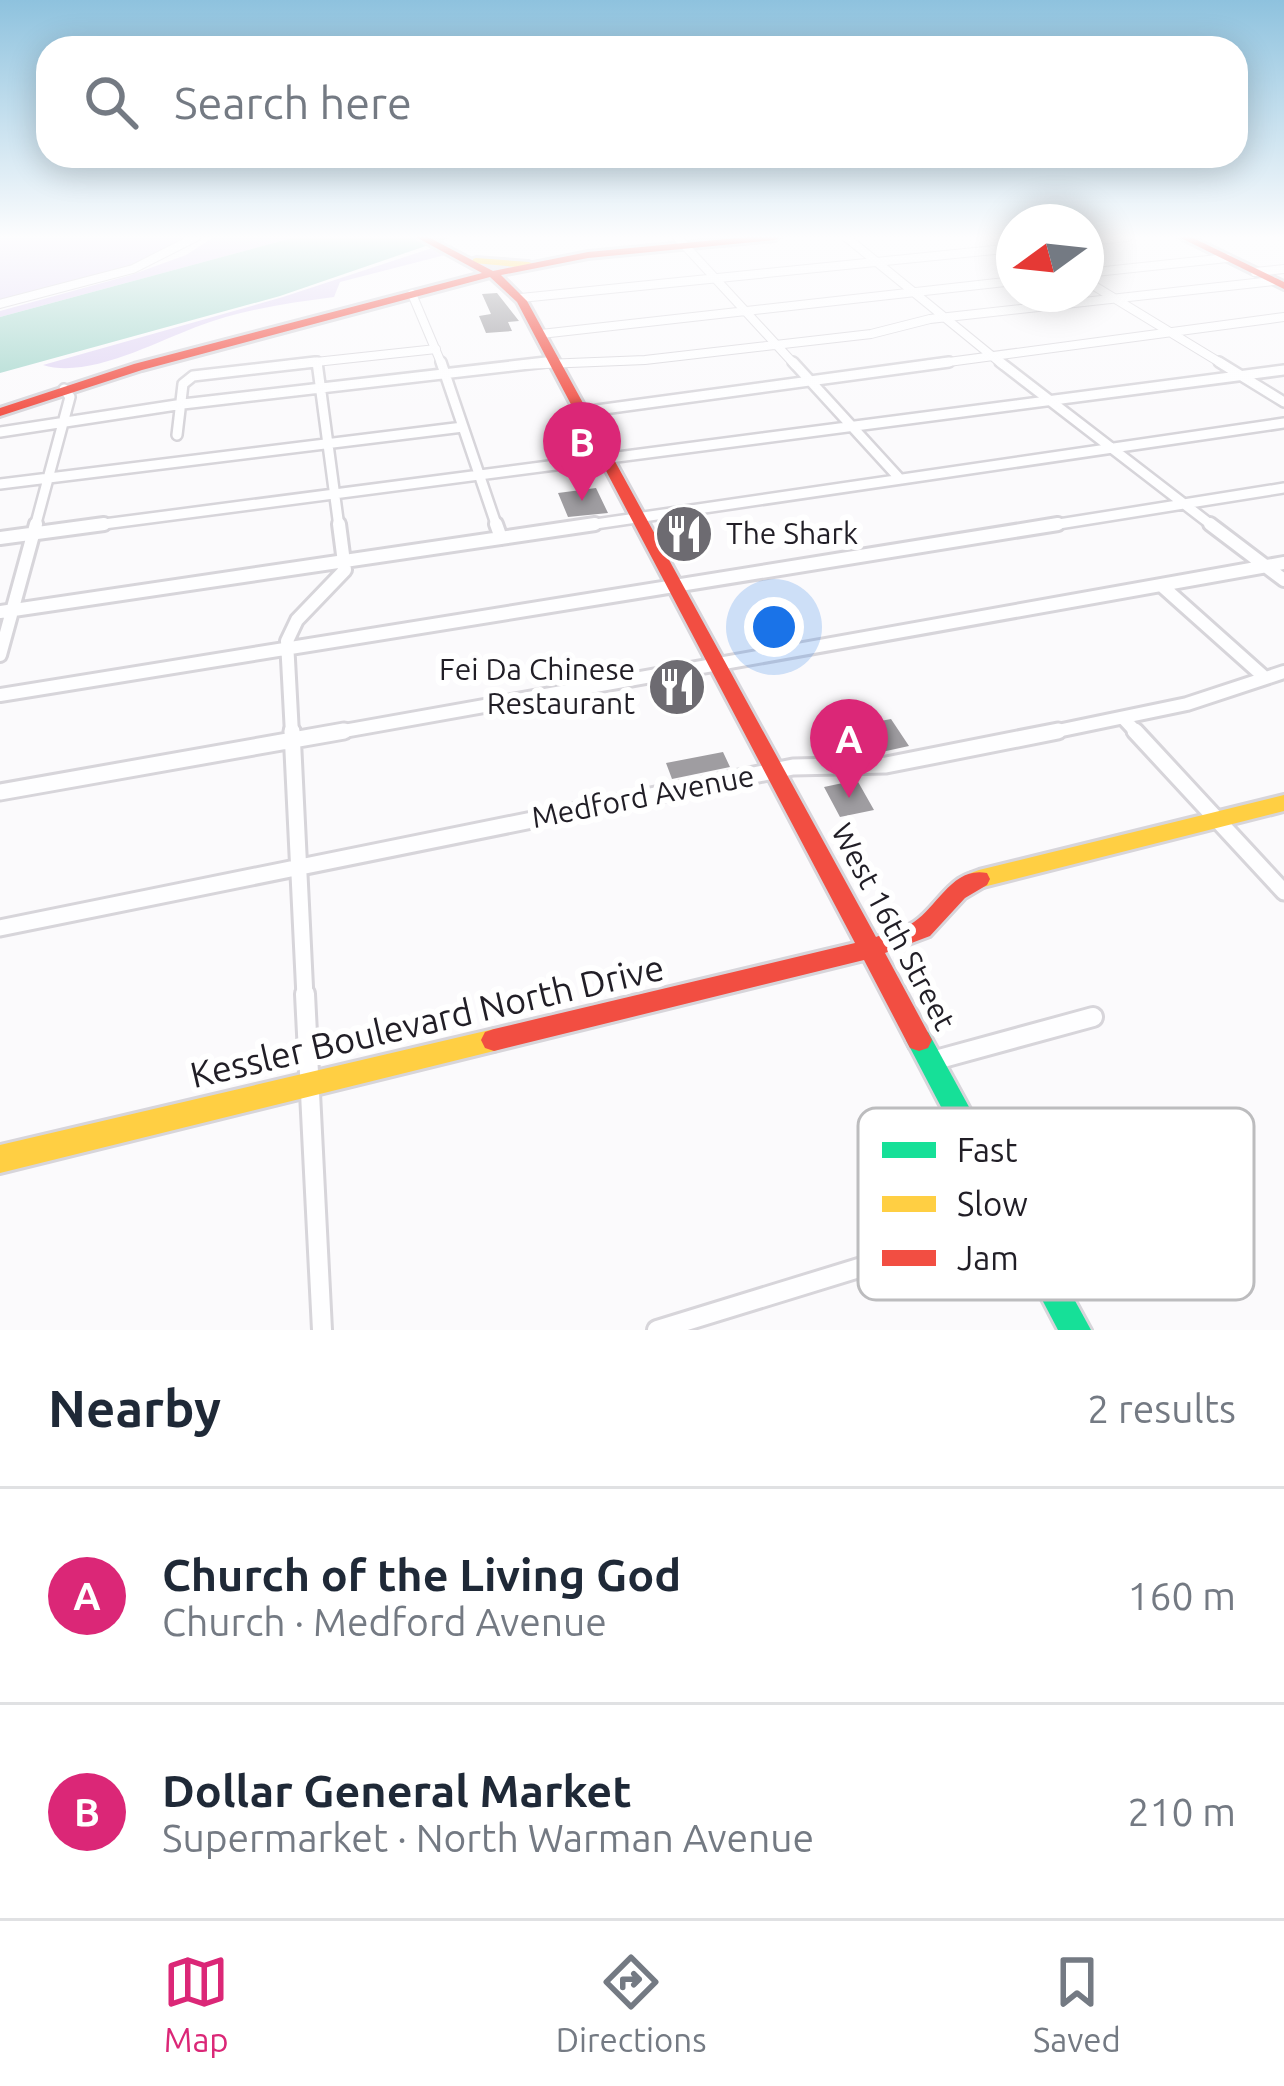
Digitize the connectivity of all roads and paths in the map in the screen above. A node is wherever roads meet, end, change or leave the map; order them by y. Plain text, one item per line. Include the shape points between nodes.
1 (393, 299) edge
2 (414, 299) edge
3 (516, 299) edge
4 (734, 299) edge
5 (851, 299) edge
6 (918, 299) edge
7 (1115, 299) joint
8 (746, 312) junction
9 (1284, 317) edge
10 (941, 318) junction
11 (1168, 332) junction
12 (541, 334) junction
13 (776, 344) junction
14 (436, 349) junction
15 (203, 350) junction
16 (987, 354) junction
17 (317, 362) junction
18 (555, 362) junction
19 (1284, 370) edge
20 (217, 372) junction
21 (444, 374) junction
22 (1241, 376) junction
23 (812, 383) junction
24 (321, 388) junction
25 (64, 389) junction
26 (1048, 402) junction
27 (1284, 402) edge
28 (180, 404) junction
29 (0, 412) edge
30 (583, 412) junction
31 (64, 422) junction
32 (1284, 423) edge
33 (463, 427) junction
34 (853, 428) junction
35 (0, 432) edge
36 (177, 435) dead end
37 (328, 444) junction
38 (1111, 449) junction
39 (608, 461) junction
40 (47, 478) junction
41 (480, 478) junction
42 (900, 479) junction
43 (0, 484) edge
44 (1284, 488) edge
45 (335, 498) junction
46 (1185, 503) junction
47 (639, 518) junction
48 (32, 534) junction
49 (0, 538) edge
50 (501, 538) junction
51 (343, 561) junction
52 (1284, 563) edge
53 (1266, 566) junction
54 (1284, 580) edge
55 (676, 585) junction
56 (1161, 585) junction
57 (6, 611) edge
58 (287, 648) junction
59 (0, 655) edge
60 (717, 664) junction
61 (1284, 672) edge
62 (1263, 676) junction
63 (0, 694) edge
64 (1124, 719) junction
65 (292, 740) junction
66 (774, 771) junction
67 (0, 792) edge
68 (1284, 803) edge
69 (1215, 819) junction
70 (298, 867) junction
71 (1284, 892) edge
72 (0, 928) edge
73 (870, 949) junction
74 (1094, 1017) dead end
75 (931, 1061) junction
76 (309, 1082) junction
77 (956, 1108) edge
78 (0, 1159) edge
79 (858, 1268) edge
80 (1059, 1300) edge
81 (322, 1330) edge
82 (657, 1330) edge
83 (1075, 1330) edge

1 - 15 main road
2 - 14 street
3 - 12 main road, West 16th Street
4 - 8 street
5 - 8 street
6 - 10 street
7 - 10 street
7 - 11 street
8 - 12 street
8 - 13 street
9 - 11 street
10 - 13 street
10 - 16 street
11 - 16 street
11 - 22 street
12 - 18 main road, West 16th Street
13 - 18 street
13 - 23 street
14 - 17 street
14 - 21 street
15 - 20 street via 217,357
15 - 25 main road
16 - 23 street
16 - 26 street
17 - 20 street
17 - 24 street
18 - 21 street
18 - 30 main road, West 16th Street
19 - 22 street
20 - 28 street via 182,384
21 - 24 street
21 - 33 street
22 - 26 street
22 - 27 street
23 - 30 street
23 - 34 street
24 - 28 street
24 - 37 street
25 - 29 main road
25 - 31 street
26 - 34 street
26 - 38 street
28 - 31 street
28 - 36 street
30 - 39 main road, West 16th Street
31 - 35 street
31 - 40 street
32 - 38 street
33 - 37 street
33 - 41 street
34 - 39 street
34 - 42 street
37 - 40 street
37 - 45 street
38 - 42 street
38 - 46 street
39 - 41 street
39 - 47 main road, West 16th Street
40 - 43 street
40 - 48 street
41 - 45 street
41 - 50 street
42 - 47 street
44 - 46 street
45 - 48 street
45 - 51 street
46 - 53 street
46 - 55 street
47 - 50 street
47 - 55 main road, West 16th Street
48 - 49 street
48 - 57 street
50 - 51 street
51 - 57 street
51 - 58 street via 339,582 293,624
52 - 53 street
53 - 54 street
53 - 56 street
55 - 58 street
55 - 60 main road, West 16th Street
56 - 60 street
56 - 62 street
57 - 59 street
58 - 63 street
58 - 65 street
60 - 65 street
60 - 66 main road, West 16th Street
61 - 62 street, Medford Avenue
62 - 64 street, Medford Avenue
64 - 66 street, Medford Avenue via 901,762
64 - 69 street
65 - 67 street
65 - 70 street
66 - 70 street, Medford Avenue
66 - 73 main road, West 16th Street
68 - 69 main road, Kessler Boulevard North Drive
69 - 71 street
69 - 73 main road, Kessler Boulevard North Drive via 989,874 922,929
70 - 72 street, Medford Avenue
70 - 76 street
73 - 75 main road, West 16th Street
73 - 76 main road, Kessler Boulevard North Drive
74 - 75 street
75 - 77 main road, West 16th Street
76 - 78 main road, Kessler Boulevard North Drive
76 - 81 street
79 - 82 street
80 - 83 main road, West 16th Street

